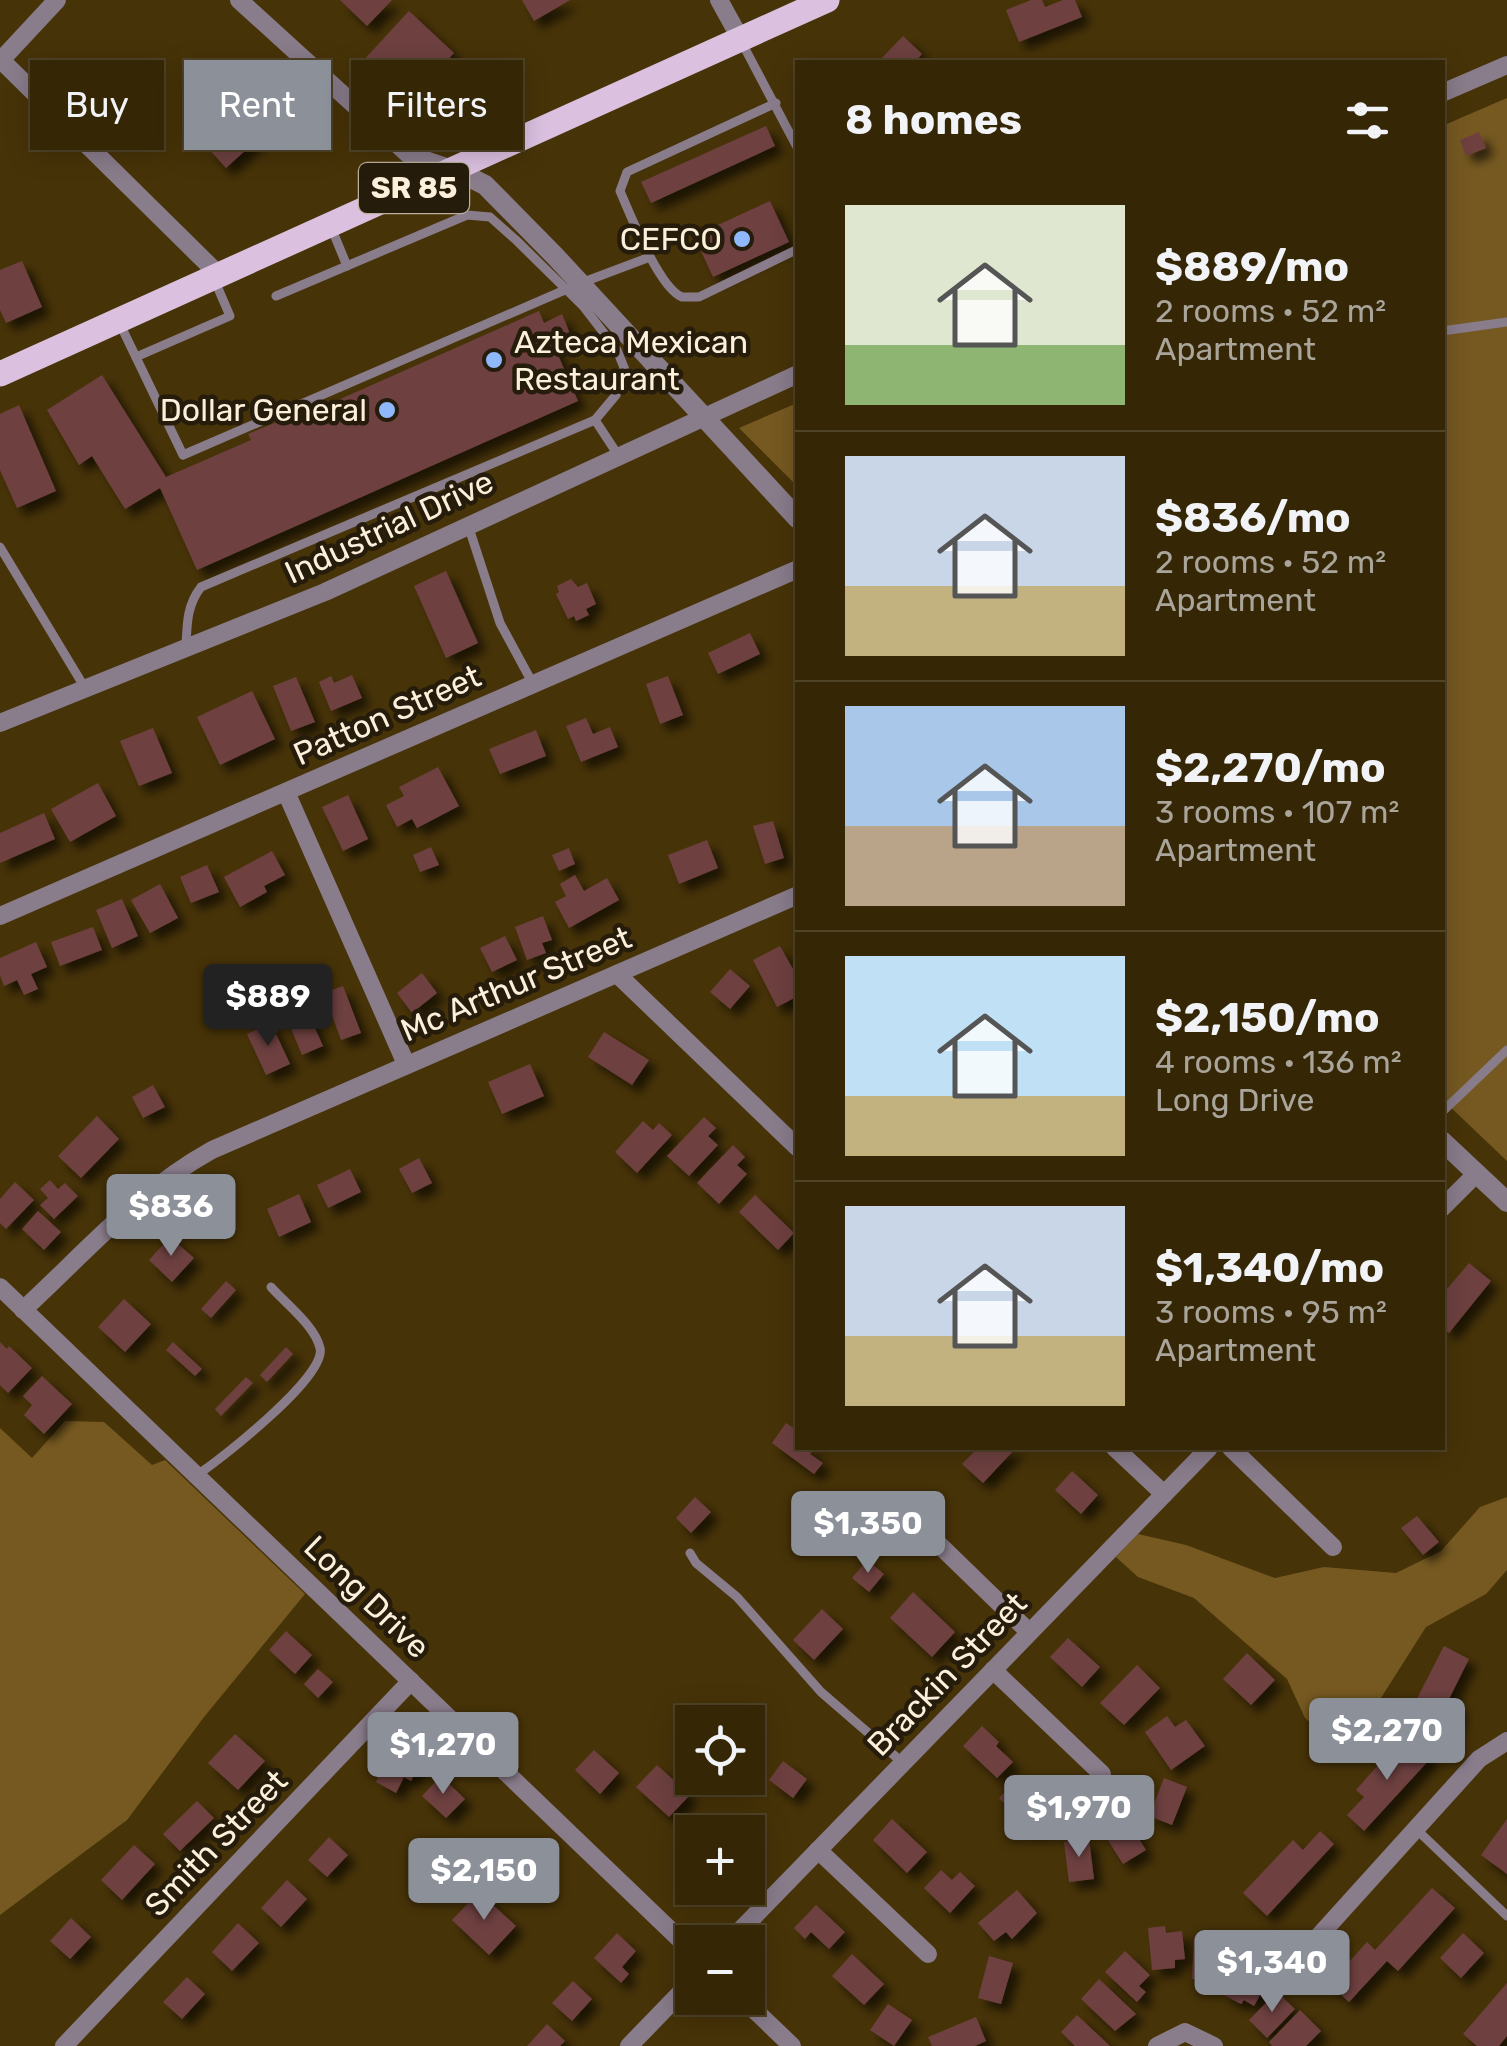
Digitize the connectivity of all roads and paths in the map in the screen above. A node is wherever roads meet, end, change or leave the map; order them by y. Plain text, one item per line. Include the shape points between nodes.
1 (57, 0) edge
2 (239, 0) edge
3 (720, 0) edge
4 (826, 0) edge
5 (740, 38) junction
6 (1, 60) edge
7 (1507, 65) edge
8 (1445, 92) edge
9 (776, 103) junction
10 (795, 142) edge
11 (455, 170) junction
12 (330, 224) junction
13 (795, 250) edge
14 (650, 257) junction
15 (347, 266) junction
16 (216, 276) junction
17 (574, 287) junction
18 (276, 296) dead end
19 (118, 320) junction
20 (1507, 322) edge
21 (1445, 331) edge
22 (136, 357) junction
23 (0, 374) edge
24 (795, 375) edge
25 (701, 416) junction
26 (596, 420) junction
27 (618, 455) junction
28 (795, 516) edge
29 (468, 525) junction
30 (0, 547) edge
31 (795, 569) edge
32 (186, 648) junction
33 (532, 684) junction
34 (84, 688) junction
35 (0, 722) edge
36 (286, 792) junction
37 (795, 896) edge
38 (0, 916) edge
39 (617, 974) junction
40 (1507, 1050) edge
41 (406, 1064) junction
42 (1445, 1109) edge
43 (1445, 1144) edge
44 (795, 1145) edge
45 (1477, 1173) junction
46 (1507, 1202) edge
47 (1445, 1205) edge
48 (0, 1287) edge
49 (271, 1288) dead end
50 (24, 1310) junction
51 (1117, 1450) edge
52 (1207, 1450) edge
53 (1233, 1450) edge
54 (196, 1476) junction
55 (1164, 1494) junction
56 (868, 1501) dead end
57 (1333, 1548) dead end
58 (690, 1553) dead end
59 (1029, 1632) junction
60 (992, 1670) junction
61 (411, 1681) junction
62 (1507, 1741) edge
63 (903, 1762) junction
64 (1102, 1774) dead end
65 (1416, 1829) junction
66 (818, 1850) junction
67 (1507, 1916) edge
68 (745, 1925) edge
69 (675, 1935) edge
70 (1318, 1936) dead end
71 (928, 1954) dead end
72 (675, 1998) edge
73 (760, 2015) edge
74 (64, 2046) edge
75 (630, 2046) edge
76 (792, 2046) edge
77 (1157, 2046) edge
78 (1214, 2046) edge

1 - 6 street
2 - 11 street via 408,154
3 - 5 street
4 - 5 main road, SR 85
5 - 9 lane
5 - 11 main road, SR 85
6 - 16 street
7 - 8 street
9 - 10 lane
9 - 14 lane via 627,172 620,192
11 - 12 main road, SR 85
11 - 17 street via 485,185
12 - 15 lane
12 - 16 main road, SR 85
13 - 14 lane via 699,297 671,288
14 - 17 lane
15 - 17 lane via 466,215 490,218
15 - 18 lane
16 - 19 main road, SR 85
16 - 22 lane via 230,316
17 - 22 lane via 183,455
17 - 25 street
17 - 26 lane via 625,370
19 - 22 lane
19 - 23 main road, SR 85
20 - 21 lane
24 - 25 street, Industrial Drive
25 - 27 street, Industrial Drive
25 - 28 street
26 - 27 lane
26 - 32 lane via 202,587 188,615
27 - 29 street, Industrial Drive
29 - 32 street, Industrial Drive
29 - 33 lane via 500,624
30 - 34 lane
31 - 33 street, Patton Street
32 - 34 street, Industrial Drive
33 - 36 street, Patton Street
34 - 35 street, Industrial Drive
36 - 38 street, Patton Street
36 - 41 street
37 - 39 street, Mc Arthur Street
39 - 41 street, Mc Arthur Street
39 - 44 street
40 - 42 lane
41 - 50 street, Mc Arthur Street via 180,1168
43 - 45 street
45 - 46 street
45 - 47 street
48 - 50 street, Long Drive
49 - 54 lane via 305,1324 320,1359 264,1422
50 - 54 street, Long Drive
51 - 55 street
52 - 55 street, Brackin Street
53 - 57 street
54 - 61 street, Long Drive
55 - 59 street, Brackin Street
56 - 59 street via 926,1532
58 - 63 lane via 821,1692
59 - 60 street, Brackin Street
60 - 63 street, Brackin Street
60 - 64 street
61 - 69 street, Long Drive
61 - 74 street, Smith Street
62 - 65 street via 1479,1759
63 - 66 street, Brackin Street
65 - 67 lane
65 - 70 street
66 - 68 street, Brackin Street
66 - 71 street
72 - 75 street
73 - 76 street
77 - 78 street via 1185,2032

